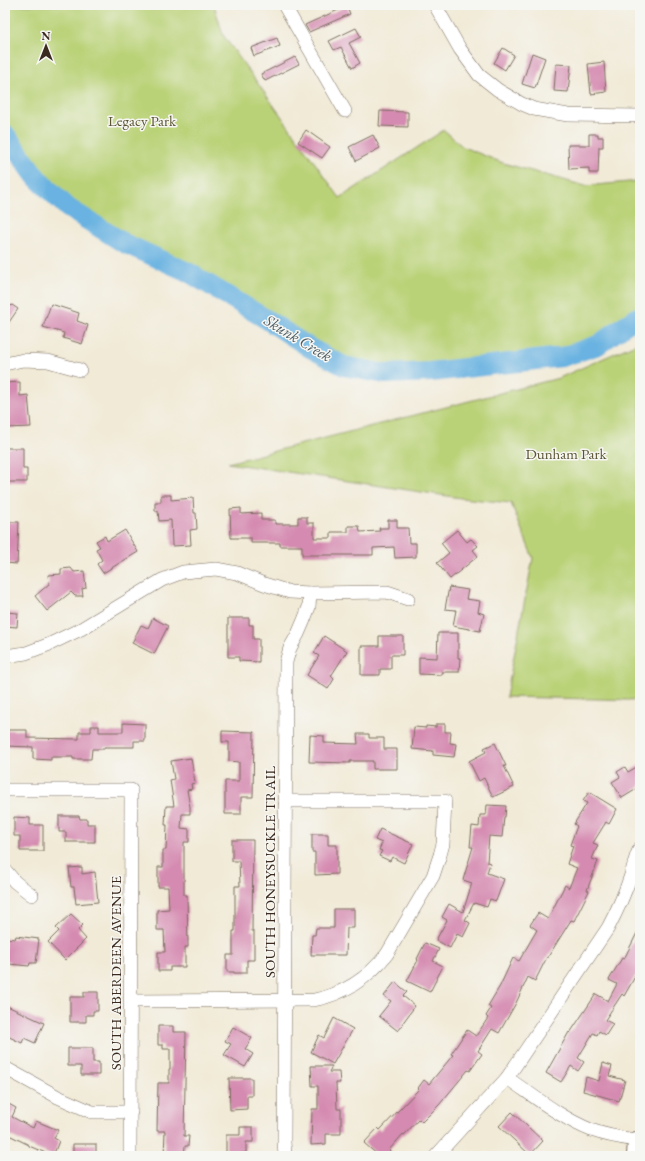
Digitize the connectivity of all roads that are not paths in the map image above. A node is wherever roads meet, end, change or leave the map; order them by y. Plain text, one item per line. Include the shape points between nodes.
1 (284, 5) edge
2 (434, 5) edge
3 (345, 112) dead end
4 (640, 116) edge
5 (5, 364) edge
6 (80, 370) dead end
7 (310, 593) junction
8 (408, 600) dead end
9 (5, 656) edge
10 (5, 790) edge
11 (285, 801) junction
12 (640, 848) edge
13 (5, 870) edge
14 (32, 895) dead end
15 (285, 1001) junction
16 (131, 1002) junction
17 (5, 1068) edge
18 (507, 1078) junction
19 (131, 1112) junction
20 (637, 1146) edge
21 (130, 1156) edge
22 (285, 1156) edge
23 (436, 1156) edge

1 - 3 street
2 - 4 street via 479,75 522,104 534,109 568,115
5 - 6 street via 23,360 48,361
7 - 8 street via 388,592
7 - 9 street via 290,592 237,573 216,570 183,572 162,580 81,629 50,644 26,653
7 - 11 street, SOUTH HONEYSUCKLE TRAIL via 309,607 286,662
10 - 16 street, SOUTH ABERDEEN AVENUE via 131,790
11 - 15 street, SOUTH HONEYSUCKLE TRAIL
11 - 15 street via 444,801 442,844 433,876 388,954 369,973 339,992 314,1000
12 - 18 street via 618,911
13 - 14 street via 15,882
15 - 16 street
15 - 22 street, SOUTH HONEYSUCKLE TRAIL
16 - 19 street, SOUTH ABERDEEN AVENUE
17 - 19 street via 92,1112
18 - 20 street via 567,1118
18 - 23 street
19 - 21 street, SOUTH ABERDEEN AVENUE

